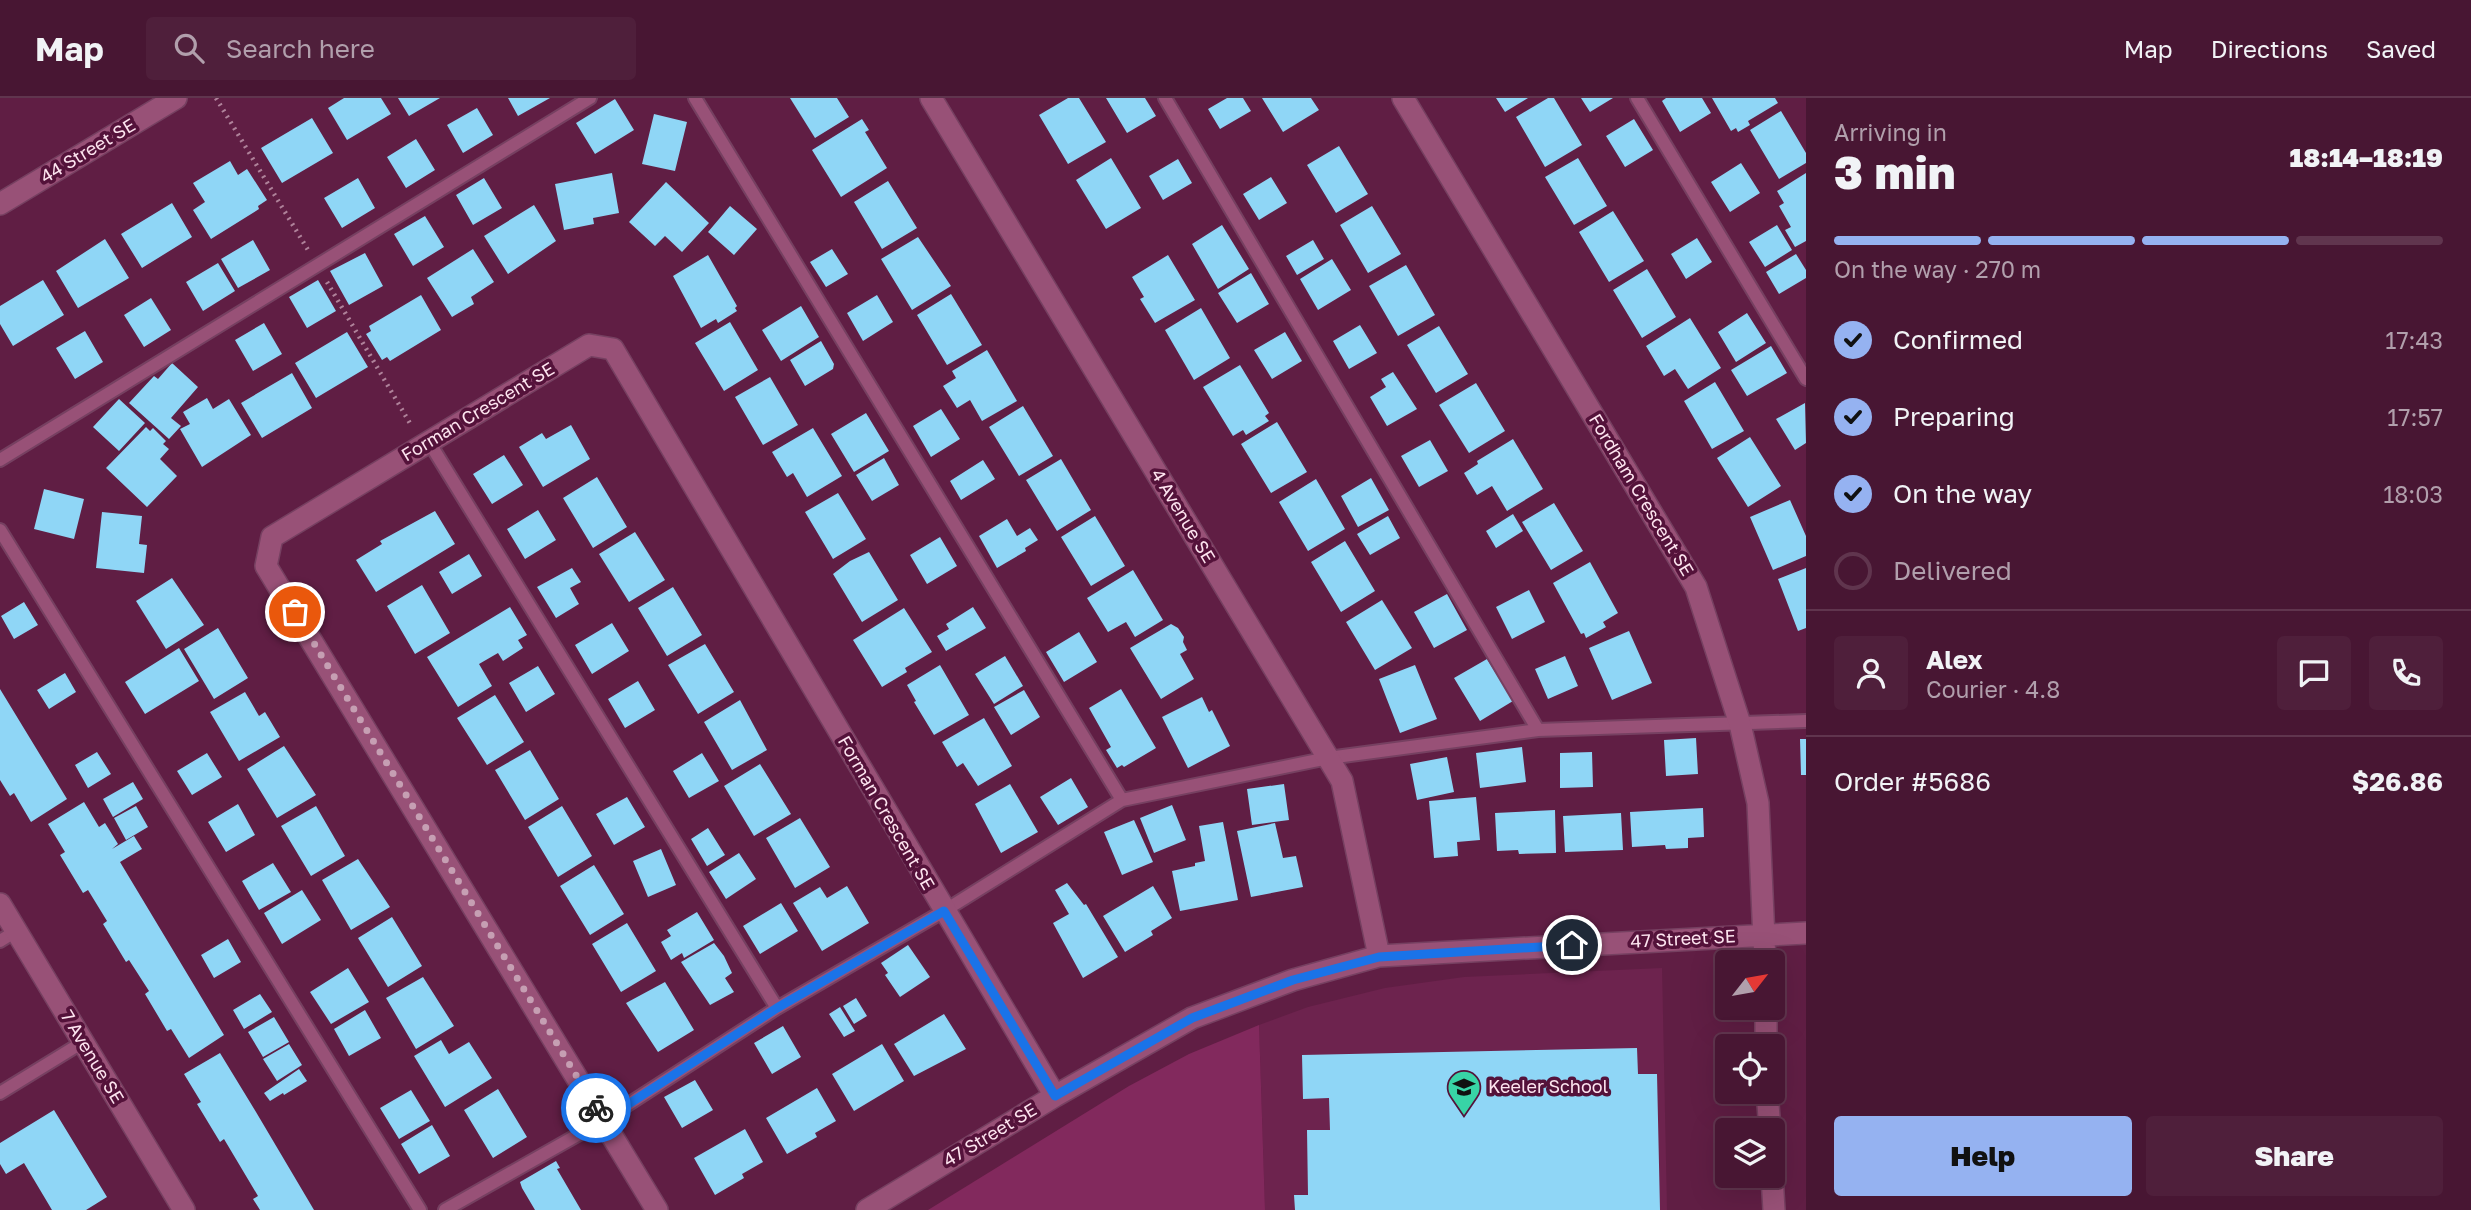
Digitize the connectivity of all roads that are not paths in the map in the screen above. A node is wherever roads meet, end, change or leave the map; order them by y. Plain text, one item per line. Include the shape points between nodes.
1 (176, 98) edge
2 (590, 98) edge
3 (695, 98) edge
4 (931, 98) edge
5 (1165, 98) edge
6 (1403, 98) edge
7 (1637, 98) edge
8 (0, 204) edge
9 (1806, 379) edge
10 (429, 442) junction
11 (0, 460) edge
12 (0, 530) edge
13 (1806, 721) edge
14 (1740, 724) junction
15 (1538, 730) junction
16 (1328, 758) junction
17 (1122, 800) junction
18 (0, 905) edge
19 (944, 911) junction
20 (1806, 933) edge
21 (1765, 934) junction
22 (8, 936) edge
23 (1765, 950) edge
24 (1379, 957) junction
25 (777, 1008) junction
26 (83, 1042) junction
27 (0, 1093) edge
28 (1055, 1096) junction
29 (604, 1120) junction
30 (1773, 1188) edge
31 (184, 1210) edge
32 (421, 1210) edge
33 (445, 1210) edge
34 (657, 1210) edge
35 (867, 1210) edge
36 (1774, 1210) edge

1 - 8 street, 44 Street SE
2 - 11 lane
3 - 17 lane
4 - 16 street, 4 Avenue SE
5 - 15 lane
6 - 14 street, Fordham Crescent SE via 1696,587
7 - 9 lane
10 - 19 street, Forman Crescent SE via 589,345 613,349
10 - 25 lane
10 - 29 street, Forman Crescent SE via 272,537 266,566
12 - 32 lane
13 - 14 lane
14 - 15 lane
14 - 21 street, Fordham Crescent SE via 1758,803
15 - 16 lane
16 - 17 lane
16 - 24 street, 4 Avenue SE via 1342,780
17 - 19 lane
18 - 22 street, 7 Avenue SE
19 - 25 lane
19 - 28 street, Forman Crescent SE
20 - 21 street, 47 Street SE
21 - 23 street, Fordham Crescent SE
21 - 24 street, 47 Street SE
22 - 26 street, 7 Avenue SE
24 - 28 street, 47 Street SE via 1293,980 1192,1018
25 - 29 lane
26 - 27 lane
26 - 31 street, 7 Avenue SE
28 - 35 street, 47 Street SE
29 - 33 lane
29 - 34 street, Forman Crescent SE
30 - 36 street

